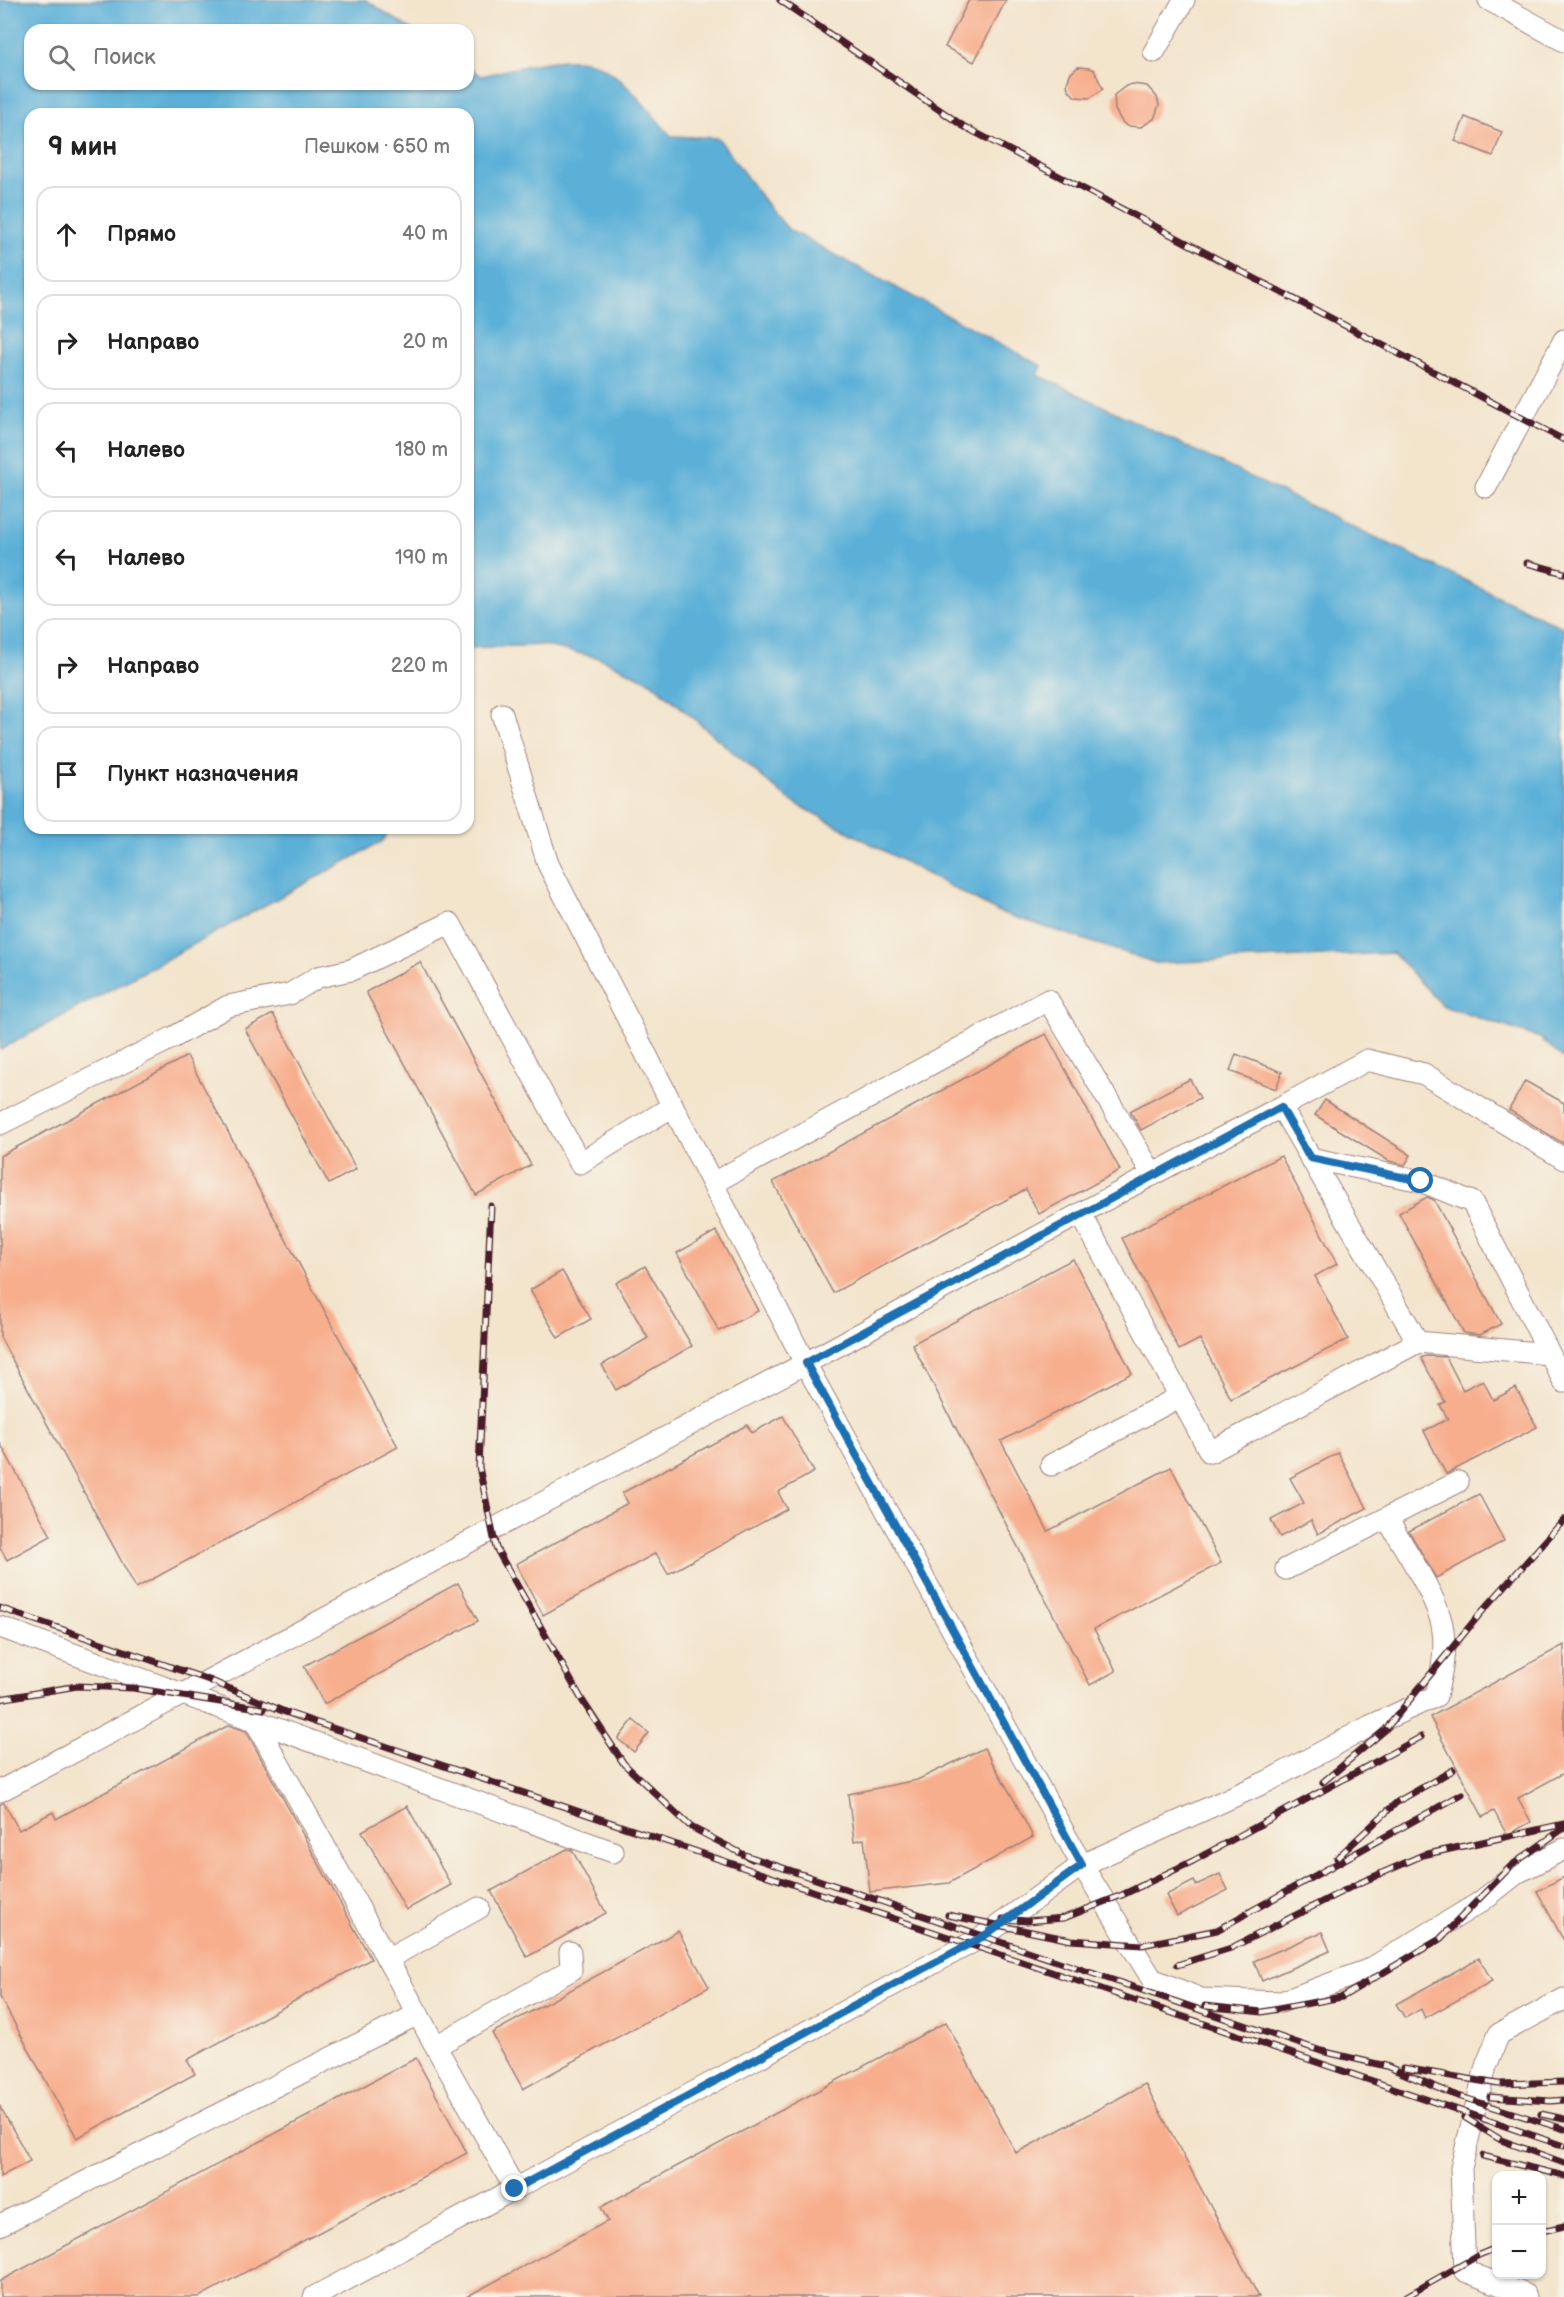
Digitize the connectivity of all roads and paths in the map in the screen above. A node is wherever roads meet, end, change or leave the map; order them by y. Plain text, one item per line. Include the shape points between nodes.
1 (1184, 0) edge
2 (1489, 0) edge
3 (1564, 41) edge
4 (1154, 52) dead end
5 (1564, 340) edge
6 (1486, 487) dead end
7 (502, 714) dead end
8 (673, 1106) junction
9 (1281, 1107) junction
10 (0, 1124) edge
11 (1310, 1158) junction
12 (1564, 1159) edge
13 (1153, 1175) junction
14 (713, 1183) junction
15 (1081, 1215) junction
16 (1418, 1342) junction
17 (1550, 1354) junction
18 (806, 1363) junction
19 (1564, 1382) edge
20 (1179, 1397) junction
21 (1051, 1465) dead end
22 (1458, 1482) dead end
23 (1387, 1518) junction
24 (1286, 1569) dead end
25 (0, 1628) edge
26 (182, 1694) junction
27 (255, 1721) junction
28 (0, 1791) edge
29 (1564, 1849) edge
30 (613, 1852) dead end
31 (1082, 1865) junction
32 (479, 1908) dead end
33 (570, 1952) dead end
34 (387, 1959) junction
35 (1563, 2003) edge
36 (418, 2014) junction
37 (436, 2046) junction
38 (515, 2189) junction
39 (0, 2225) edge
40 (1523, 2296) edge
41 (314, 2297) edge

1 - 4 street
2 - 3 street
5 - 6 street
7 - 8 street via 548,864
8 - 10 street via 580,1163 450,923 351,970 318,977 290,994 228,1006
8 - 14 street
9 - 11 street
9 - 12 street via 1367,1060 1424,1074
9 - 13 street
11 - 16 street
11 - 17 street via 1421,1181 1472,1202
13 - 14 street via 1048,1000
13 - 15 street
14 - 18 street
15 - 18 street
15 - 20 street
16 - 17 street
16 - 20 street via 1209,1452
17 - 19 street
18 - 26 street
18 - 31 street
20 - 21 street
22 - 23 street
23 - 24 street
23 - 31 street via 1436,1604 1441,1622 1443,1666 1436,1696 1370,1726 1268,1781
25 - 26 street
26 - 27 street
26 - 28 street
27 - 30 street
27 - 34 street
29 - 31 street via 1517,1873 1479,1903 1370,1969 1281,2002 1201,2000 1152,1979
31 - 38 street via 984,1936
32 - 34 street
33 - 37 street via 571,1970
34 - 36 street
35 - 40 street via 1499,2034 1486,2066 1461,2168 1465,2271
36 - 37 street
36 - 39 street
37 - 38 street
38 - 41 street

